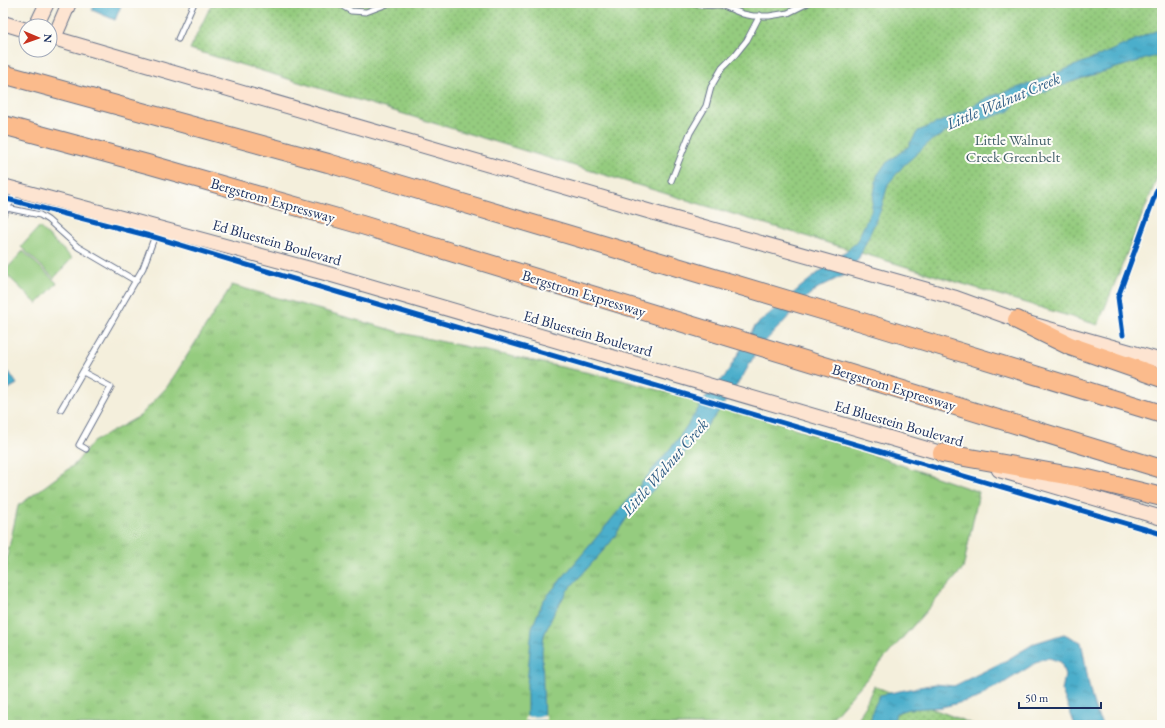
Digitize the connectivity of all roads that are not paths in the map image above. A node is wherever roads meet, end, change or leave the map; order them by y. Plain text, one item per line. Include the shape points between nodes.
1 (47, 3) edge
2 (69, 3) edge
3 (194, 3) edge
4 (337, 3) edge
5 (390, 3) edge
6 (690, 3) edge
7 (728, 3) edge
8 (808, 3) edge
9 (721, 5) junction
10 (760, 15) junction
11 (40, 18) edge
12 (3, 23) edge
13 (58, 25) edge
14 (18, 28) edge
15 (58, 39) edge
16 (178, 39) dead end
17 (3, 74) edge
18 (3, 125) edge
19 (3, 137) edge
20 (96, 150) junction
21 (671, 181) dead end
22 (10, 187) edge
23 (8, 208) junction
24 (3, 215) edge
25 (158, 227) junction
26 (136, 281) junction
27 (1017, 320) junction
28 (1162, 361) edge
29 (83, 372) junction
30 (1162, 378) edge
31 (61, 409) dead end
32 (1162, 414) edge
33 (86, 449) dead end
34 (942, 453) junction
35 (1162, 469) edge
36 (1162, 497) edge
37 (1162, 518) edge

1 - 11 main road
2 - 13 main road
3 - 16 lane
4 - 5 lane via 351,11 366,12
6 - 9 lane via 703,6
7 - 9 lane
8 - 10 lane via 788,13
9 - 10 lane via 743,14
10 - 21 lane via 747,40 722,68 711,87 706,106 690,133
12 - 14 main road
15 - 27 main road via 956,298
17 - 32 highway via 328,163
18 - 20 highway, Bergstrom Expressway
19 - 20 highway via 57,151
20 - 35 highway, Bergstrom Expressway via 362,225
22 - 23 lane
22 - 25 main road, Ed Bluestein Boulevard
23 - 24 lane
23 - 26 lane via 40,214 78,247
25 - 26 lane
25 - 34 main road, Ed Bluestein Boulevard via 325,273
26 - 29 lane
27 - 28 main road
27 - 30 highway via 1070,346
29 - 31 lane
29 - 33 lane via 110,387 79,445
34 - 36 highway via 1088,479
34 - 37 main road, Ed Bluestein Boulevard

